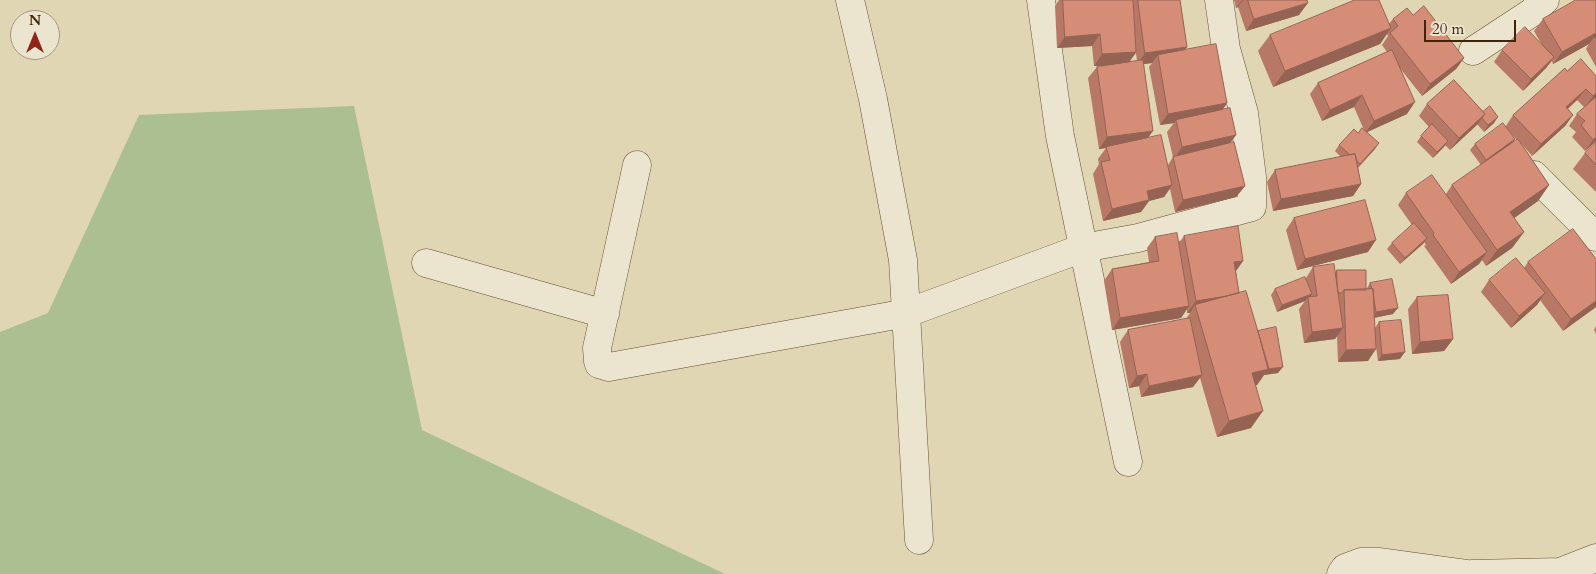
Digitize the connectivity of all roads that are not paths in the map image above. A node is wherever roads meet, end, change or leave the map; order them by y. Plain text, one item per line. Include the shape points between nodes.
1 (850, 0) edge
2 (1041, 0) edge
3 (1219, 0) edge
4 (1545, 0) edge
5 (1474, 52) dead end
6 (637, 165) dead end
7 (1534, 176) edge
8 (1596, 237) edge
9 (1083, 248) junction
10 (426, 263) dead end
11 (907, 313) junction
12 (605, 314) junction
13 (1128, 462) dead end
14 (919, 540) dead end
15 (1596, 558) edge
16 (1341, 574) edge
17 (1470, 574) edge

1 - 11 street via 873,99 903,260
2 - 9 street via 1060,136
3 - 9 street via 1226,49 1244,113 1252,177 1252,207 1138,238
4 - 5 street
6 - 12 street
7 - 8 street
9 - 11 street
9 - 13 street
10 - 12 street
11 - 12 street via 609,367 598,361
11 - 14 street
15 - 17 street via 1560,572
16 - 17 street via 1346,568 1361,562 1380,562

